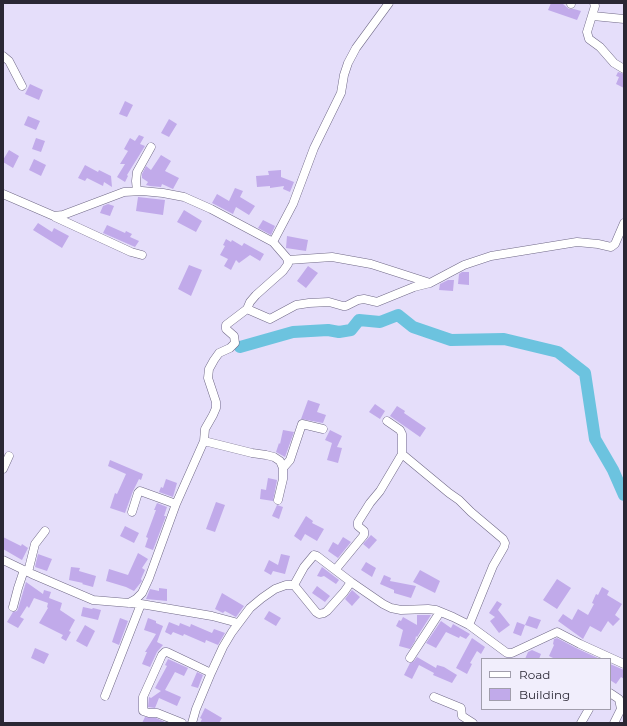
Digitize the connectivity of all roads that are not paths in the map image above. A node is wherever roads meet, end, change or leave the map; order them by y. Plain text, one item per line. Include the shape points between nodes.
1 (389, 3) edge
2 (594, 3) edge
3 (593, 16) junction
4 (624, 19) edge
5 (3, 56) edge
6 (624, 69) edge
7 (22, 86) dead end
8 (151, 147) dead end
9 (137, 191) junction
10 (3, 194) edge
11 (54, 216) junction
12 (624, 223) edge
13 (273, 242) junction
14 (142, 255) dead end
15 (288, 260) junction
16 (430, 283) junction
17 (247, 309) junction
18 (386, 420) dead end
19 (323, 429) dead end
20 (204, 441) junction
21 (402, 454) junction
22 (9, 456) dead end
23 (284, 468) junction
24 (3, 470) edge
25 (278, 500) dead end
26 (176, 504) junction
27 (132, 512) dead end
28 (45, 531) dead end
29 (3, 560) edge
30 (336, 569) junction
31 (26, 571) junction
32 (351, 582) junction
33 (294, 585) junction
34 (128, 603) junction
35 (141, 604) junction
36 (13, 607) dead end
37 (440, 612) junction
38 (238, 623) junction
39 (469, 625) junction
40 (410, 658) dead end
41 (611, 658) edge
42 (611, 658) edge
43 (624, 664) edge
44 (211, 673) junction
45 (611, 693) edge
46 (105, 696) dead end
47 (434, 697) dead end
48 (621, 698) edge
49 (588, 710) edge
50 (618, 722) edge
51 (182, 723) edge
52 (192, 723) edge
53 (473, 723) edge
54 (581, 723) edge

1 - 13 street via 348,63 341,94 314,148 293,204
2 - 3 street
3 - 4 street
3 - 6 street via 587,32 589,39
5 - 7 street via 9,61
8 - 9 street via 137,172
9 - 11 street via 124,192
9 - 13 street via 184,197
10 - 11 street
11 - 14 street
12 - 16 street via 611,248 577,242 502,254 464,265
13 - 15 street
15 - 16 street via 332,257 371,264
15 - 17 street via 283,271 260,290
16 - 17 street via 376,302 353,301 346,306 324,302 296,305 270,319
17 - 20 street via 226,325 234,336 235,343 219,353 209,369 208,378 216,408 205,429
18 - 21 street via 402,434
19 - 23 street via 302,424 290,460
20 - 23 street via 274,457
20 - 26 street
21 - 30 street via 358,522 364,535
21 - 39 street via 459,500 505,543
22 - 24 street
23 - 25 street
26 - 27 street via 140,491
26 - 34 street via 142,593
28 - 31 street via 33,548
29 - 31 street
30 - 32 street
30 - 33 street via 314,555
31 - 34 street via 93,600
31 - 36 street
32 - 33 street via 327,611 319,614
32 - 37 street via 391,608 428,609
33 - 38 street via 281,587 262,598
34 - 35 street
35 - 38 street
35 - 46 street
37 - 39 street
37 - 40 street
38 - 44 street
39 - 41 street via 507,653 558,632
42 - 43 street
44 - 51 street via 167,652 162,655 143,697 143,710
44 - 52 street
45 - 48 street
47 - 53 street via 461,708 462,716
48 - 50 street
49 - 54 street

